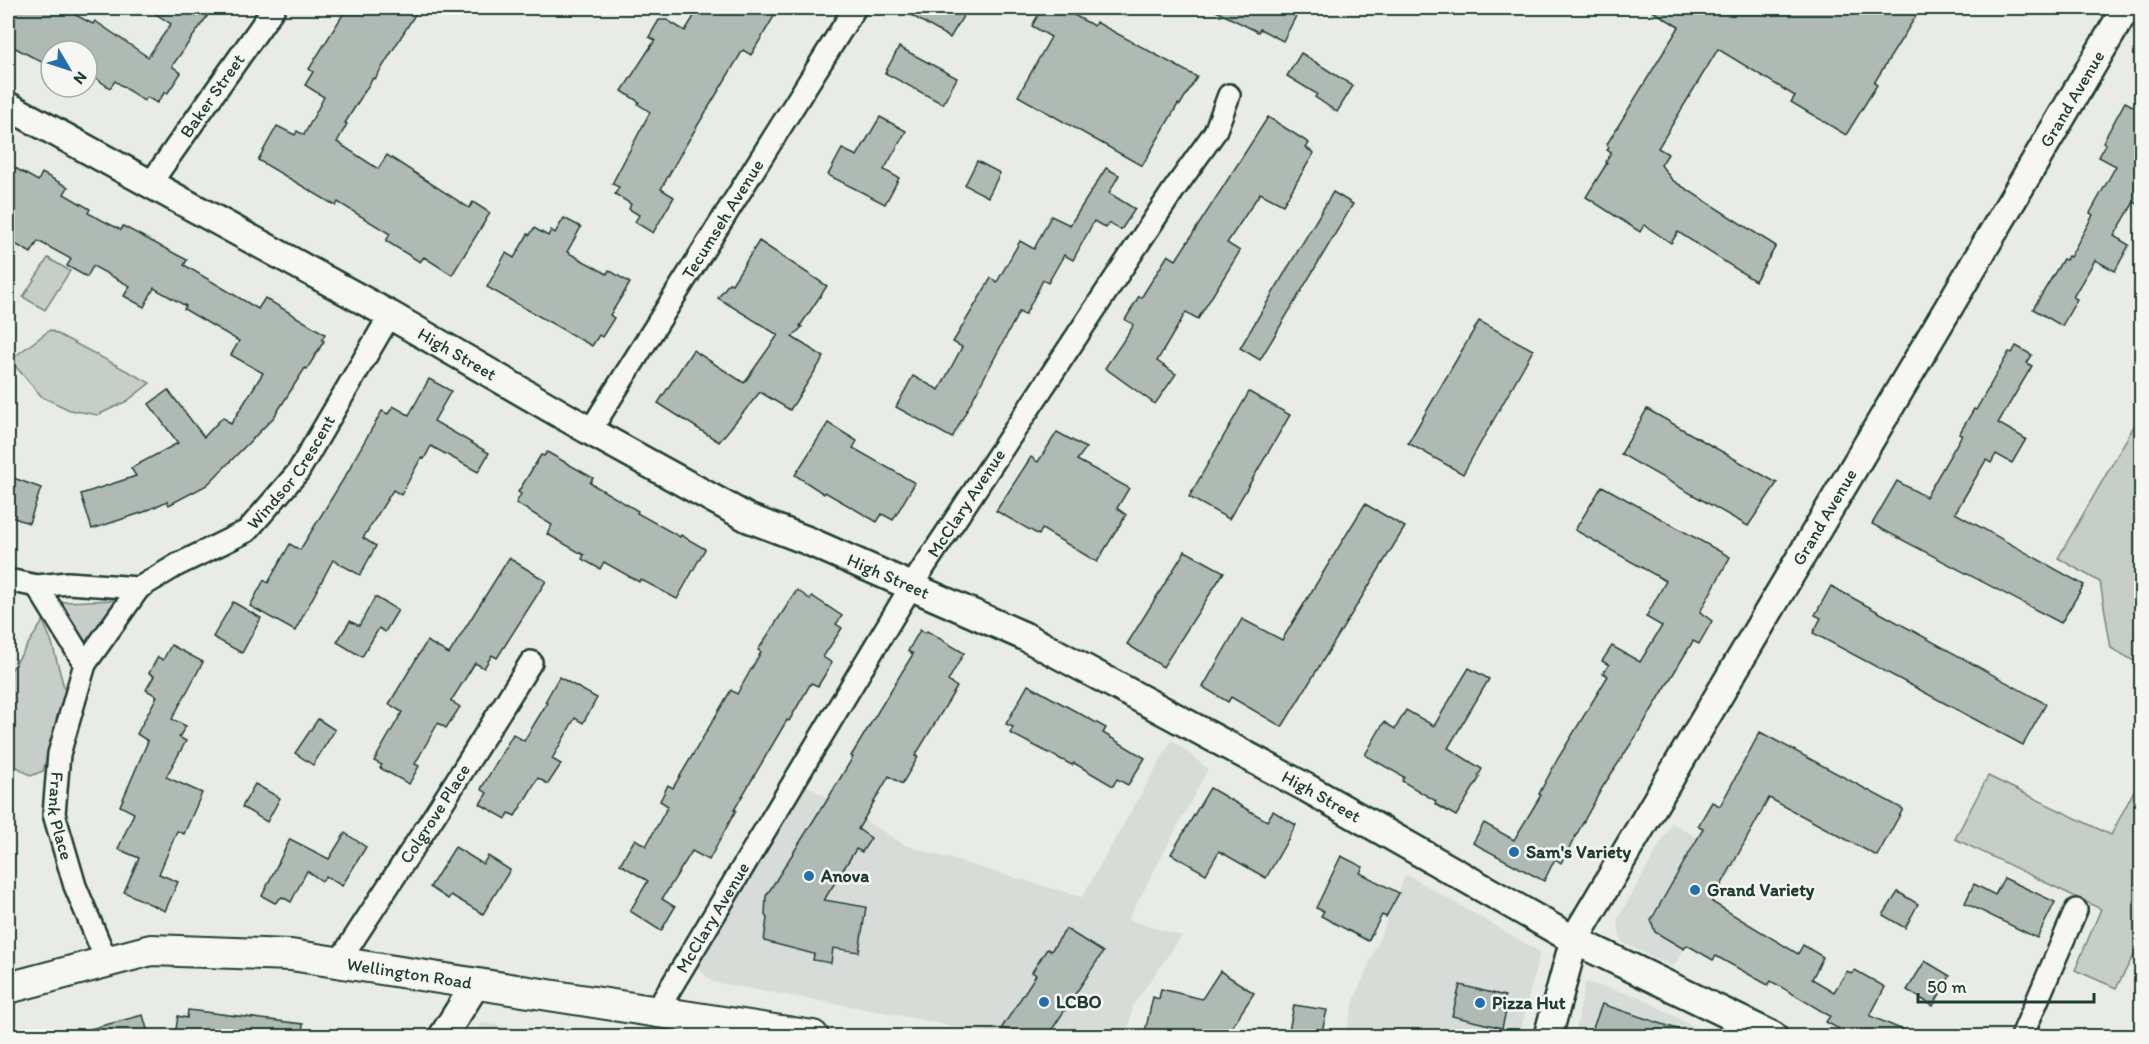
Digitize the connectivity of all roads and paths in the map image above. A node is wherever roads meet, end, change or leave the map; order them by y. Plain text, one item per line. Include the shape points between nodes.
1 (274, 8) edge
2 (855, 8) edge
3 (2126, 8) edge
4 (1228, 95) dead end
5 (8, 106) edge
6 (150, 184) junction
7 (390, 315) junction
8 (590, 431) junction
9 (8, 580) edge
10 (912, 585) junction
11 (37, 586) junction
12 (139, 588) junction
13 (531, 662) dead end
14 (85, 664) junction
15 (2076, 910) dead end
16 (1574, 940) junction
17 (107, 962) junction
18 (338, 963) junction
19 (476, 984) junction
20 (8, 988) edge
21 (656, 1012) junction
22 (443, 1036) edge
23 (813, 1036) edge
24 (1548, 1036) edge
25 (1773, 1036) edge
26 (2022, 1036) edge

1 - 6 street, Baker Street
2 - 8 street, Tecumseh Avenue
3 - 16 street, Grand Avenue
4 - 10 street, McClary Avenue via 1215,132
5 - 6 street, High Street
6 - 7 street, High Street
7 - 8 street, High Street
7 - 12 street, Windsor Crescent via 298,472 247,531
8 - 10 street, High Street via 748,518
9 - 11 street
10 - 16 street, High Street via 1108,680
10 - 21 street, McClary Avenue
11 - 12 street via 68,583
11 - 14 street
12 - 14 street, Frank Place
13 - 18 street, Colgrove Place
14 - 17 street, Frank Place via 59,754 54,814 75,886
15 - 26 street
16 - 24 street, Grand Avenue
16 - 25 street, High Street
17 - 18 main road, Wellington Road via 151,950 291,956
17 - 20 main road, Wellington Road
18 - 19 main road, Wellington Road
19 - 21 main road, Wellington Road
19 - 22 street
21 - 23 main road, Wellington Road

